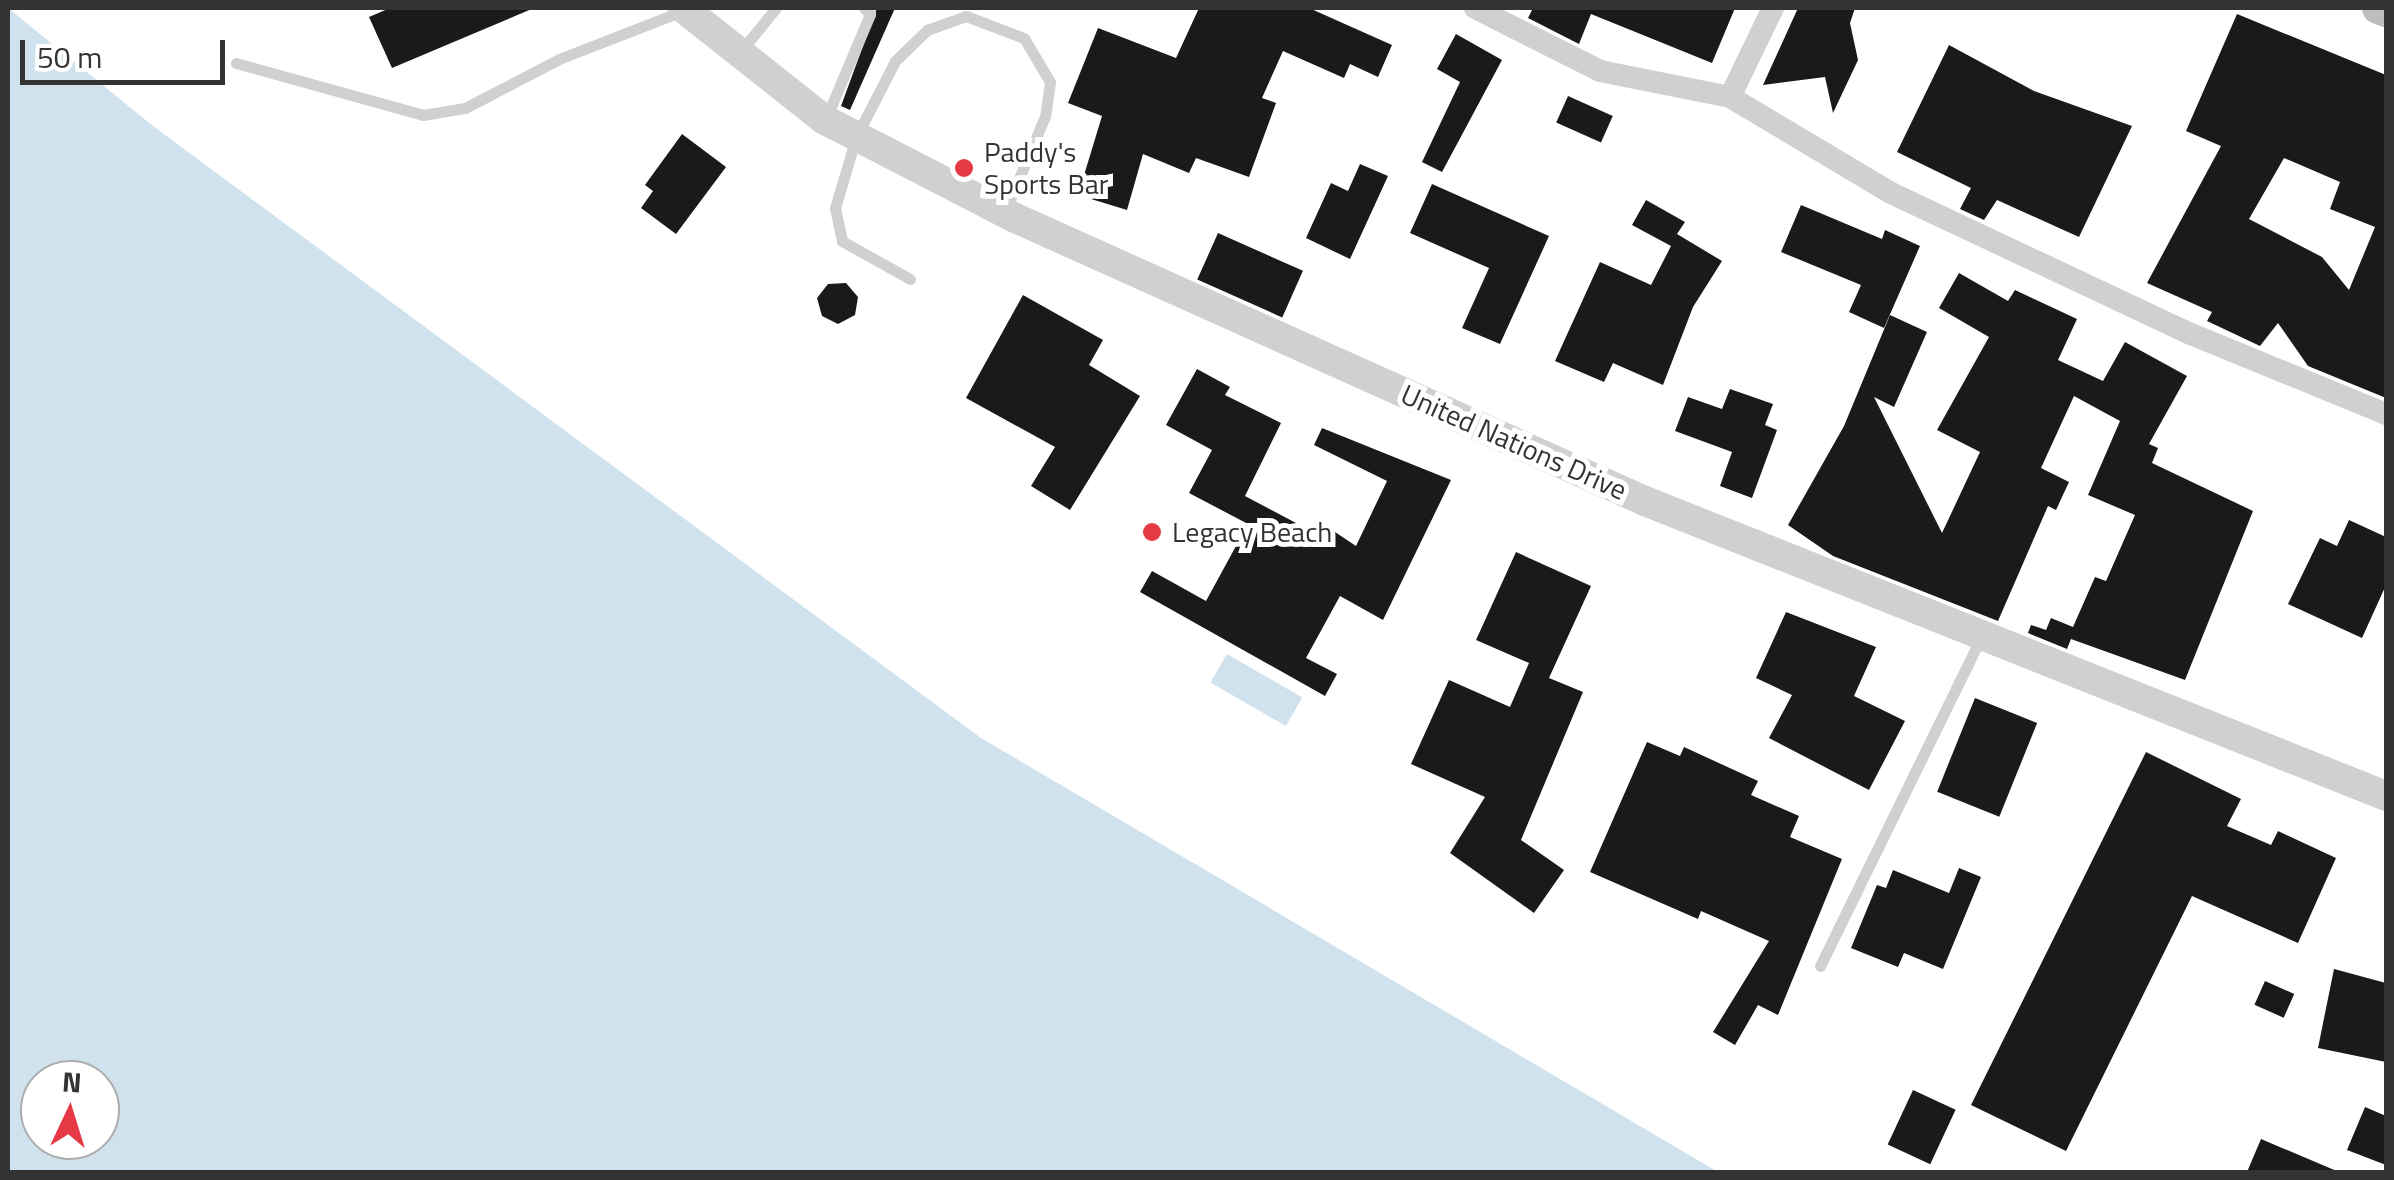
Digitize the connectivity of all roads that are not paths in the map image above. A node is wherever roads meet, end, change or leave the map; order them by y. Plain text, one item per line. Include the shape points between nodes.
1 (776, 8) edge
2 (864, 8) edge
3 (1475, 8) edge
4 (1772, 8) edge
5 (2378, 8) edge
6 (684, 9) edge
7 (2386, 11) edge
8 (737, 55) junction
9 (236, 63) dead end
10 (1730, 97) junction
11 (825, 120) junction
12 (856, 138) junction
13 (1004, 212) junction
14 (910, 279) dead end
15 (2386, 414) edge
16 (1982, 634) junction
17 (2386, 796) edge
18 (1820, 966) dead end

1 - 8 lane
2 - 11 lane via 870,14
3 - 10 street via 1600,71
4 - 10 street
5 - 7 main road
6 - 8 street, United Nations Drive
6 - 9 lane via 560,59 465,108 423,115
8 - 11 street, United Nations Drive
10 - 15 street via 1891,193 2192,334
11 - 12 street, United Nations Drive
12 - 13 street, United Nations Drive
12 - 13 lane via 895,61 927,30 966,16 1024,38 1050,82 1045,116
12 - 14 lane via 835,208 842,241
13 - 16 street, United Nations Drive via 1645,501
16 - 17 street, United Nations Drive
16 - 18 lane

